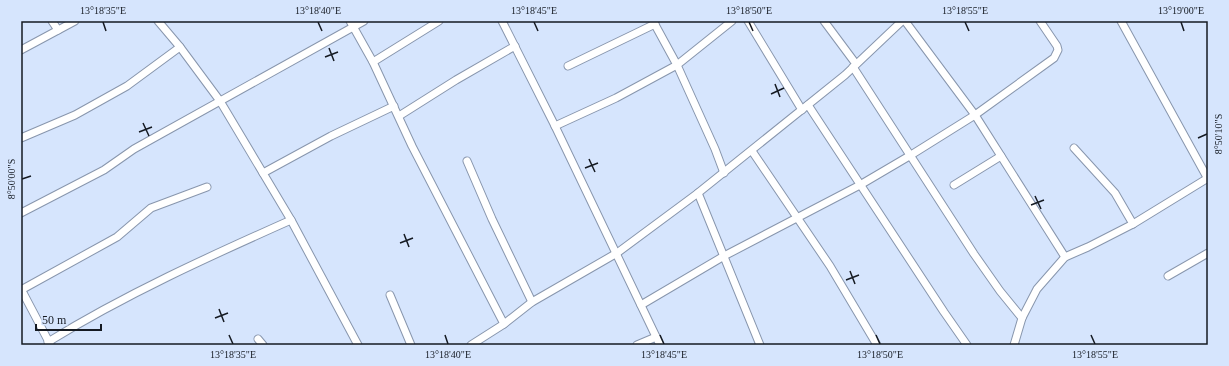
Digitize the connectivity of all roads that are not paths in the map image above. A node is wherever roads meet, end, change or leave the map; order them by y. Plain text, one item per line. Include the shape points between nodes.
1 (52, 21) edge
2 (75, 21) edge
3 (158, 21) edge
4 (364, 21) edge
5 (439, 21) edge
6 (502, 21) edge
7 (732, 21) edge
8 (748, 21) edge
9 (824, 21) edge
10 (903, 21) edge
11 (1040, 21) edge
12 (1121, 21) edge
13 (654, 22) edge
14 (352, 24) edge
15 (1126, 25) edge
16 (58, 30) junction
17 (516, 46) junction
18 (180, 47) junction
19 (21, 50) edge
20 (373, 62) junction
21 (677, 65) junction
22 (568, 66) dead end
23 (855, 66) junction
24 (220, 101) junction
25 (394, 106) junction
26 (805, 108) junction
27 (975, 115) junction
28 (399, 116) junction
29 (555, 126) junction
30 (21, 138) edge
31 (1074, 148) dead end
32 (752, 151) junction
33 (911, 155) junction
34 (1001, 156) junction
35 (467, 161) dead end
36 (263, 173) junction
37 (724, 173) junction
38 (1208, 178) edge
39 (860, 185) junction
40 (954, 185) dead end
41 (207, 187) dead end
42 (698, 193) junction
43 (21, 213) edge
44 (796, 218) junction
45 (291, 220) junction
46 (1133, 224) junction
47 (617, 253) junction
48 (1208, 253) edge
49 (724, 256) junction
50 (1065, 257) junction
51 (1168, 276) dead end
52 (21, 290) edge
53 (390, 295) dead end
54 (532, 302) junction
55 (641, 305) junction
56 (1022, 318) junction
57 (504, 324) junction
58 (656, 337) junction
59 (49, 343) edge
60 (358, 345) edge
61 (411, 345) edge
62 (471, 345) edge
63 (637, 345) edge
64 (660, 345) edge
65 (760, 345) edge
66 (877, 345) edge
67 (967, 345) edge
68 (1014, 345) edge

1 - 16 street
2 - 16 street
3 - 18 street
4 - 14 street
5 - 20 street
6 - 17 street
7 - 21 street
8 - 26 street
9 - 23 street
10 - 23 street
10 - 27 street
11 - 27 street via 1057,46 1054,58
12 - 15 street
13 - 21 street
13 - 22 street
14 - 20 street
14 - 24 street
15 - 38 street
16 - 19 street
17 - 28 street
17 - 29 street
18 - 24 street
18 - 30 street via 127,86 75,115
20 - 25 street
21 - 29 street via 616,98
21 - 37 street
23 - 26 street
23 - 33 street
24 - 36 street
24 - 43 street via 134,149 104,170
25 - 28 street
25 - 36 street
26 - 32 street
26 - 39 street
27 - 33 street
27 - 34 street
28 - 57 street
29 - 47 street
31 - 46 street via 1115,193
32 - 37 street
32 - 44 street
33 - 39 street
33 - 56 street via 974,254
34 - 40 street
34 - 50 street
35 - 54 street
36 - 45 street
37 - 42 street
38 - 46 street
39 - 44 street
39 - 67 street
41 - 52 street via 151,208 117,237
42 - 47 street
42 - 49 street
44 - 49 street
44 - 66 street via 830,266
45 - 59 street via 172,274 77,324
45 - 60 street
46 - 50 street
47 - 54 street
47 - 55 street
48 - 51 street
49 - 55 street
49 - 65 street
50 - 56 street via 1036,289
52 - 59 street
53 - 61 street
54 - 57 street
55 - 58 street
56 - 68 street
57 - 62 street
58 - 63 street
58 - 64 street

